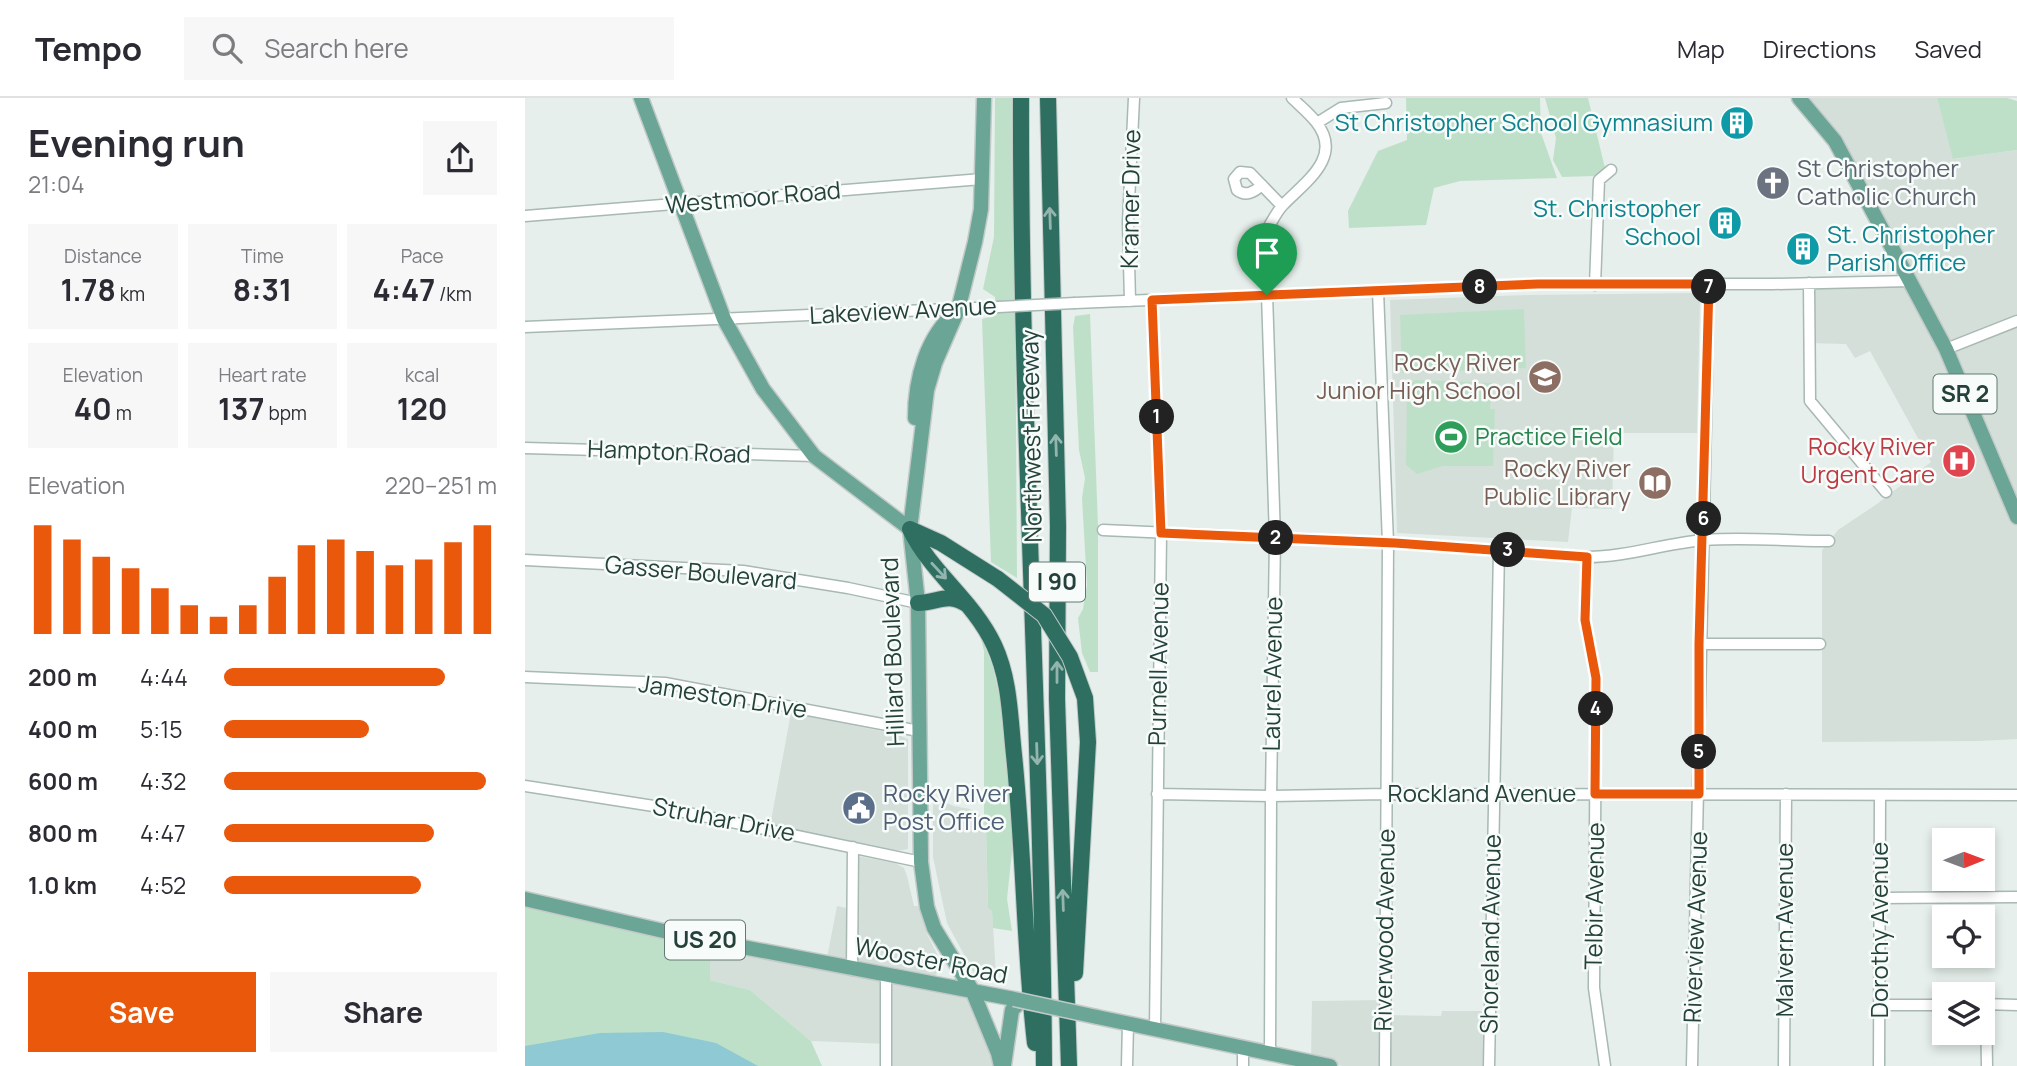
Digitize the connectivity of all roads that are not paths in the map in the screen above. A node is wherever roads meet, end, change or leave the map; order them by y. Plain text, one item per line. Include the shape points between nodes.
1 (641, 98) edge
2 (984, 98) edge
3 (1021, 98) edge
4 (1048, 98) edge
5 (1134, 98) edge
6 (1292, 98) edge
7 (1799, 98) edge
8 (1386, 103) dead end
9 (1317, 123) junction
10 (1611, 170) dead end
11 (982, 179) junction
12 (1262, 185) dead end
13 (680, 204) junction
14 (1282, 206) junction
15 (525, 216) edge
16 (1911, 282) junction
17 (1809, 283) junction
18 (1709, 284) junction
19 (1595, 285) junction
20 (1378, 290) junction
21 (1267, 295) junction
22 (1152, 300) junction
23 (1130, 301) junction
24 (958, 310) junction
25 (724, 319) junction
26 (2017, 321) edge
27 (525, 327) edge
28 (1946, 349) junction
29 (525, 448) edge
30 (814, 456) junction
31 (1886, 492) dead end
32 (2017, 517) edge
33 (910, 529) junction
34 (1103, 530) dead end
35 (1161, 533) junction
36 (1275, 538) junction
37 (1703, 540) junction
38 (1829, 541) dead end
39 (1388, 543) junction
40 (1499, 550) junction
41 (1587, 557) junction
42 (525, 560) edge
43 (918, 603) junction
44 (974, 610) junction
45 (1699, 644) junction
46 (1820, 645) dead end
47 (525, 677) edge
48 (919, 731) junction
49 (525, 786) edge
50 (1157, 794) junction
51 (1386, 794) junction
52 (1595, 794) junction
53 (1699, 794) junction
54 (1786, 794) junction
55 (1494, 795) junction
56 (1880, 795) junction
57 (2017, 795) edge
58 (1271, 796) junction
59 (853, 847) junction
60 (921, 862) junction
61 (2017, 897) edge
62 (1879, 898) junction
63 (525, 899) edge
64 (852, 970) junction
65 (886, 976) junction
66 (972, 990) junction
67 (1015, 1003) junction
68 (1932, 1004) edge
69 (1995, 1004) edge
70 (1881, 1005) junction
71 (2017, 1005) edge
72 (1128, 1023) junction
73 (1155, 1029) junction
74 (1986, 1045) edge
75 (1243, 1047) junction
76 (1270, 1053) junction
77 (886, 1066) edge
78 (1002, 1066) edge
79 (1037, 1066) edge
80 (1044, 1066) edge
81 (1069, 1066) edge
82 (1127, 1066) edge
83 (1243, 1066) edge
84 (1330, 1066) edge
85 (1385, 1066) edge
86 (1489, 1066) edge
87 (1605, 1066) edge
88 (1692, 1066) edge
89 (1784, 1066) edge
90 (1879, 1066) edge
91 (1987, 1066) edge

1 - 13 main road, Hilliard Boulevard
2 - 11 main road
3 -> 80 highway, Northwest Freeway / I 90
81 -> 4 highway, Northwest Freeway / I 90 via 1057,699 1058,526
5 - 23 street, Kramer Drive via 1128,223
6 - 9 street
7 - 16 main road, SR 2 via 1835,141
8 - 9 street via 1341,108
9 - 14 street, Laurel Avenue via 1325,149 1322,164
10 - 19 street via 1599,180
11 - 13 street, Westmoor Road
11 - 24 main road via 975,242
12 - 14 street
13 - 15 street, Westmoor Road
13 - 25 main road, Hilliard Boulevard
14 - 21 street, Laurel Avenue via 1265,233
16 - 17 street, Lakeview Avenue
16 - 28 main road, SR 2
17 - 18 street, Lakeview Avenue
17 - 31 street via 1810,401
18 - 19 street, Lakeview Avenue
18 - 37 street, Riverview Avenue
19 - 20 street, Lakeview Avenue
20 - 21 street, Lakeview Avenue
20 - 39 street, Riverwood Avenue
21 - 22 street, Lakeview Avenue
21 - 36 street, Laurel Avenue
22 - 23 street, Lakeview Avenue
22 - 35 street, Purnell Avenue
23 - 24 street, Lakeview Avenue, bridge
24 - 25 street, Lakeview Avenue
24 - 33 main road via 927,390
25 - 27 street, Lakeview Avenue
25 - 30 main road, Hilliard Boulevard via 763,389
26 - 28 street
28 - 32 main road, SR 2
29 - 30 street, Hampton Road
30 - 33 main road, Hilliard Boulevard
33 - 43 main road, Hilliard Boulevard
33 -> 44 highway via 921,551
33 - 81 highway, bridge via 998,579 1044,615 1070,657 1085,698 1088,742
34 - 35 street
35 - 36 street
35 - 50 street, Purnell Avenue
36 - 39 street
36 - 58 street, Laurel Avenue
37 - 38 street
37 - 41 street via 1613,557
37 - 45 street, Riverview Avenue
39 - 40 street
39 - 51 street, Riverwood Avenue
40 - 41 street
40 - 55 street, Shoreland Avenue
41 - 52 street, Telbir Avenue via 1585,620 1596,678
42 - 43 street, Gasser Boulevard via 743,571
43 - 44 highway via 952,597
43 - 48 main road, Hilliard Boulevard
44 - 79 highway via 994,646 1007,685
45 - 46 street
45 - 53 street, Riverview Avenue
47 - 48 street, Jameston Drive via 665,683
48 - 60 main road, Hilliard Boulevard
49 - 59 street, Struhar Drive via 660,807
50 - 58 street, Rockland Avenue
50 - 73 street, Purnell Avenue
51 - 55 street, Rockland Avenue
51 - 58 street, Rockland Avenue
51 - 85 street, Riverwood Avenue
52 - 53 street, Rockland Avenue
52 - 55 street, Rockland Avenue
52 - 87 street, Telbir Avenue via 1594,988
53 - 54 street, Rockland Avenue
53 - 88 street, Riverview Avenue
54 - 56 street, Rockland Avenue
54 - 89 street, Malvern Avenue
55 - 86 street, Shoreland Avenue
56 - 57 street, Rockland Avenue
56 - 62 street, Dorothy Avenue
58 - 76 street, Laurel Avenue
59 - 60 street, Struhar Drive
59 - 64 street
60 - 66 main road, Hilliard Boulevard via 934,928
61 - 62 street
62 - 70 street, Dorothy Avenue
63 - 64 main road, Wooster Road / US 20
64 - 65 main road, Wooster Road / US 20
65 - 66 main road, Wooster Road / US 20
65 - 77 street
66 - 67 main road, Wooster Road / US 20
66 - 78 main road, Hilliard Boulevard
67 - 72 main road, Wooster Road / US 20, bridge
67 - 78 main road
68 - 70 street
69 - 71 street
70 - 90 street, Dorothy Avenue
72 - 73 main road, Wooster Road / US 20
72 - 82 street
73 - 75 main road, Wooster Road / US 20
74 - 91 street
75 - 76 main road, Wooster Road / US 20
75 - 83 street
76 - 84 main road, Wooster Road / US 20

